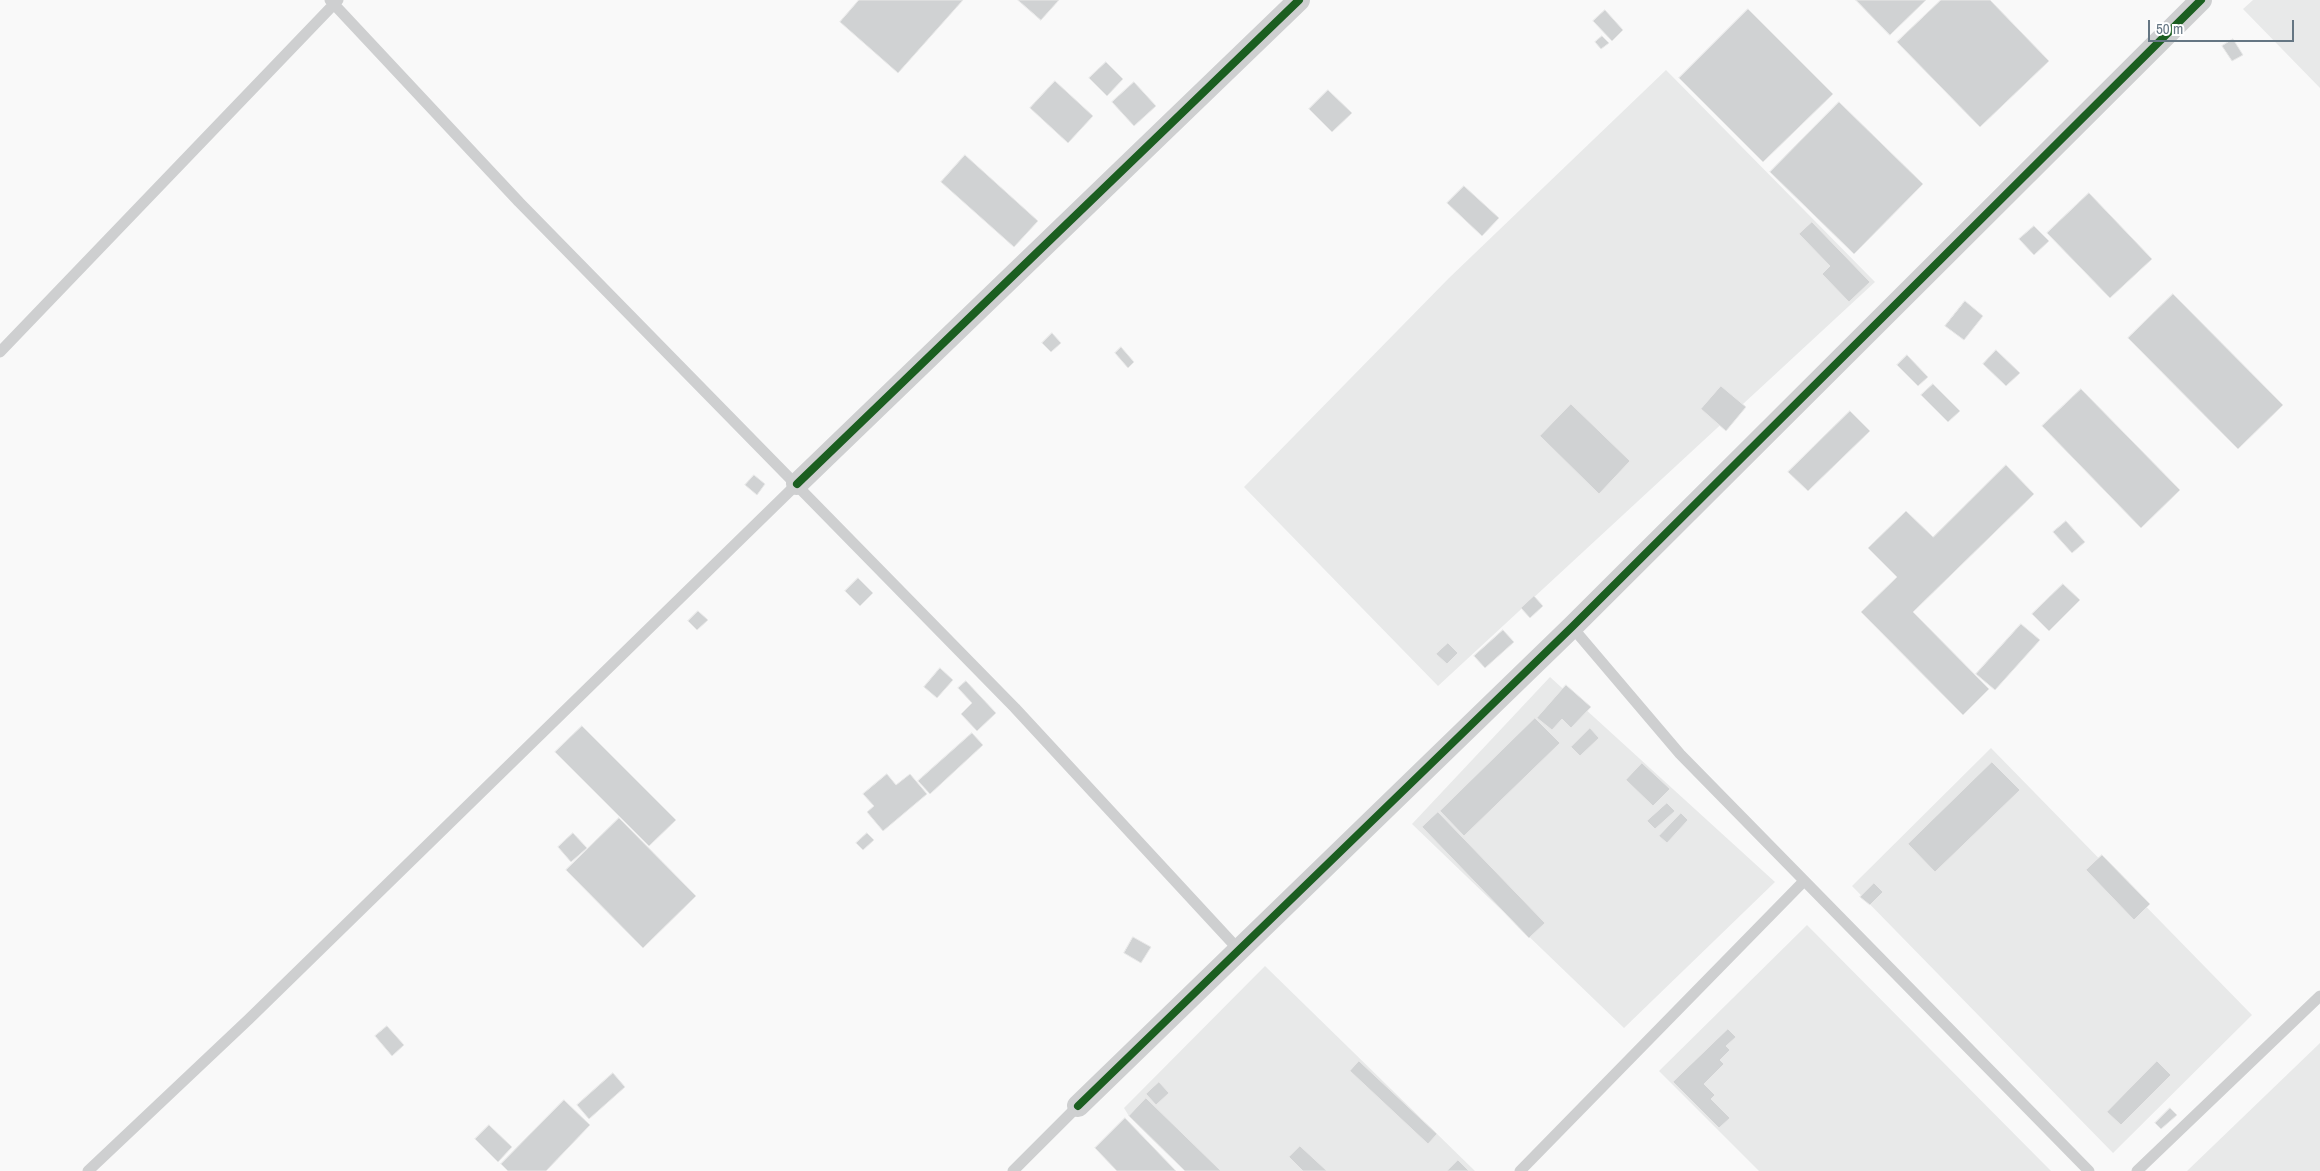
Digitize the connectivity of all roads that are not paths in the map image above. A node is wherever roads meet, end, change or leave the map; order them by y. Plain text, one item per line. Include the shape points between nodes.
1 (1299, 0) edge
2 (2201, 0) edge
3 (334, 1) edge
4 (0, 352) edge
5 (797, 484) junction
6 (1572, 627) junction
7 (1804, 881) junction
8 (1238, 949) junction
9 (2320, 996) edge
10 (1078, 1106) joint
11 (88, 1171) edge
12 (1013, 1171) edge
13 (1520, 1171) edge
14 (2089, 1171) edge
15 (2137, 1171) edge

1 - 5 street
2 - 6 street
3 - 4 lane
3 - 5 lane via 519,202
5 - 8 lane via 1016,708
5 - 11 lane
6 - 7 lane via 1680,754
6 - 8 street
7 - 13 lane
7 - 14 lane
8 - 10 street
9 - 15 lane
10 - 12 lane

